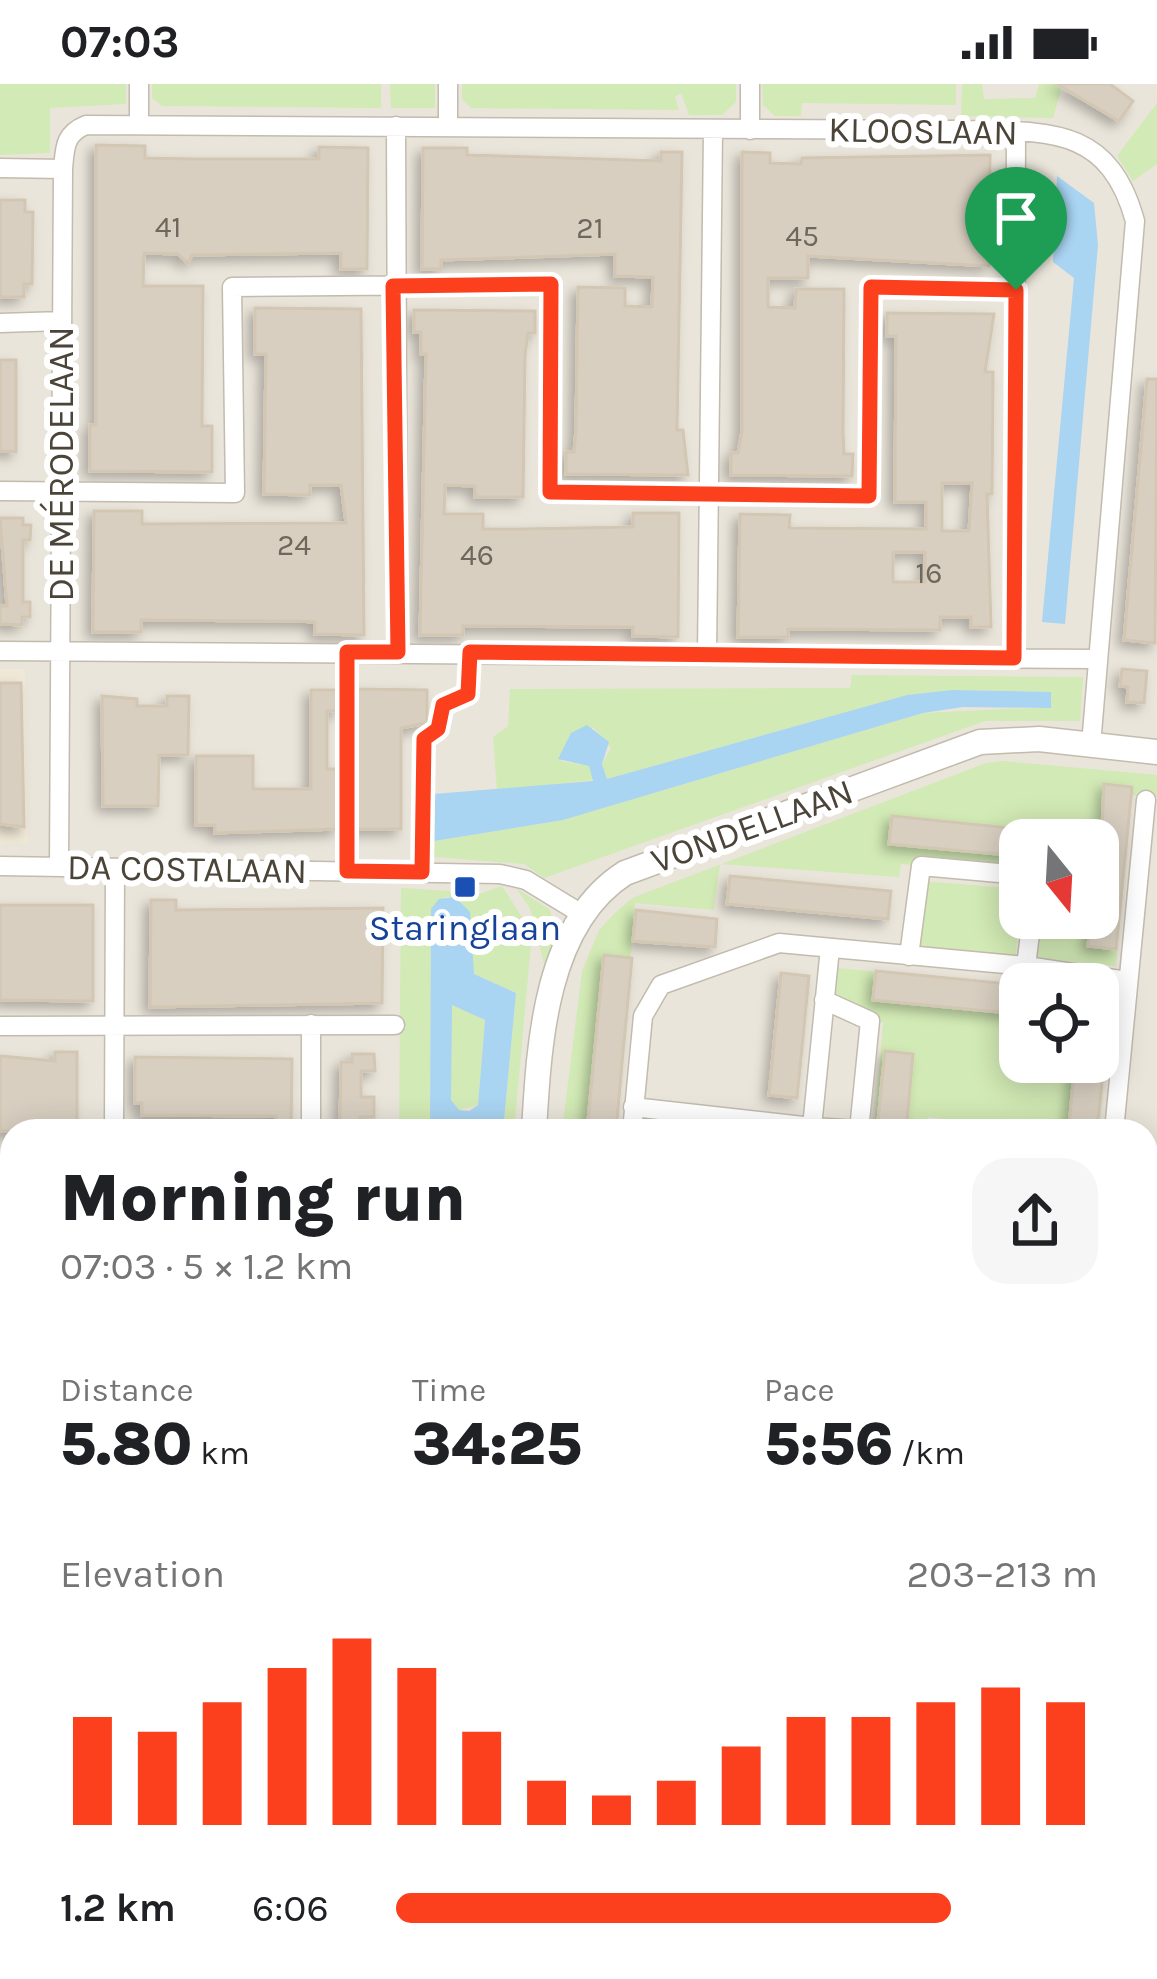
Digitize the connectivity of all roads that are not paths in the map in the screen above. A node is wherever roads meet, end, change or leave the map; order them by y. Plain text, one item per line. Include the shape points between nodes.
1 (139, 84) edge
2 (448, 84) edge
3 (750, 84) edge
4 (139, 123) junction
5 (448, 125) junction
6 (396, 126) junction
7 (712, 130) junction
8 (750, 130) junction
9 (1016, 132) junction
10 (0, 167) edge
11 (63, 169) junction
12 (393, 286) junction
13 (1016, 290) junction
14 (62, 321) junction
15 (0, 323) edge
16 (0, 491) edge
17 (61, 493) junction
18 (708, 495) junction
19 (60, 649) junction
20 (0, 650) edge
21 (347, 652) junction
22 (398, 652) junction
23 (470, 652) junction
24 (707, 655) junction
25 (1014, 658) junction
26 (1096, 658) junction
27 (1090, 745) junction
28 (1157, 752) edge
29 (1146, 800) dead end
30 (0, 866) edge
31 (59, 867) junction
32 (116, 868) junction
33 (347, 871) junction
34 (422, 872) junction
35 (999, 873) edge
36 (580, 913) junction
37 (830, 948) junction
38 (909, 956) junction
39 (999, 964) edge
40 (1119, 981) edge
41 (1127, 982) junction
42 (824, 1000) junction
43 (310, 1024) junction
44 (395, 1025) dead end
45 (0, 1026) edge
46 (115, 1027) junction
47 (633, 1107) junction
48 (114, 1119) edge
49 (311, 1119) edge
50 (536, 1119) edge
51 (632, 1119) edge
52 (746, 1119) edge
53 (813, 1119) edge
54 (860, 1119) edge
55 (1115, 1119) edge

1 - 4 street
2 - 5 street
3 - 8 street
4 - 6 street, KLOOSLAAN
4 - 11 street via 73,130
5 - 6 street, KLOOSLAAN
5 - 7 street, KLOOSLAAN
6 - 12 street
7 - 8 street, KLOOSLAAN
7 - 18 street
8 - 9 street, KLOOSLAAN
9 - 13 street
9 - 26 street, KLOOSLAAN via 1085,143 1127,191 1135,221
10 - 11 street
11 - 14 street, DE MÉRODELAAN
12 - 17 street via 232,287 235,493
12 - 18 street via 551,284 550,492
12 - 22 street
13 - 18 street via 871,287 869,496
13 - 25 street
14 - 15 street
14 - 17 street, DE MÉRODELAAN
16 - 17 street
17 - 19 street, DE MÉRODELAAN
18 - 24 street
19 - 20 street
19 - 21 street
19 - 31 street, DE MÉRODELAAN
21 - 22 street
21 - 33 lane
22 - 23 street
23 - 24 street
23 - 34 street via 468,694 443,705 438,729 424,739
24 - 25 street
25 - 26 street
26 - 27 street, KLOOSLAAN
27 - 28 street, VONDELLAAN
27 - 36 street, VONDELLAAN via 980,742 625,873
29 - 41 street
30 - 31 street, DA COSTALAAN
31 - 32 street, DA COSTALAAN
32 - 33 street, DA COSTALAAN
32 - 46 street
33 - 34 street, DA COSTALAAN
34 - 36 street, DA COSTALAAN via 514,875
35 - 38 street via 922,866
36 - 50 street, VONDELLAAN via 557,971
37 - 38 street
37 - 42 street
37 - 47 street via 779,944 662,985 643,1016
38 - 39 street
40 - 41 street
41 - 55 street
42 - 53 street
42 - 54 street via 870,1021
43 - 44 street
43 - 46 street
43 - 49 street
45 - 46 street
46 - 48 street
47 - 51 street
47 - 52 street

